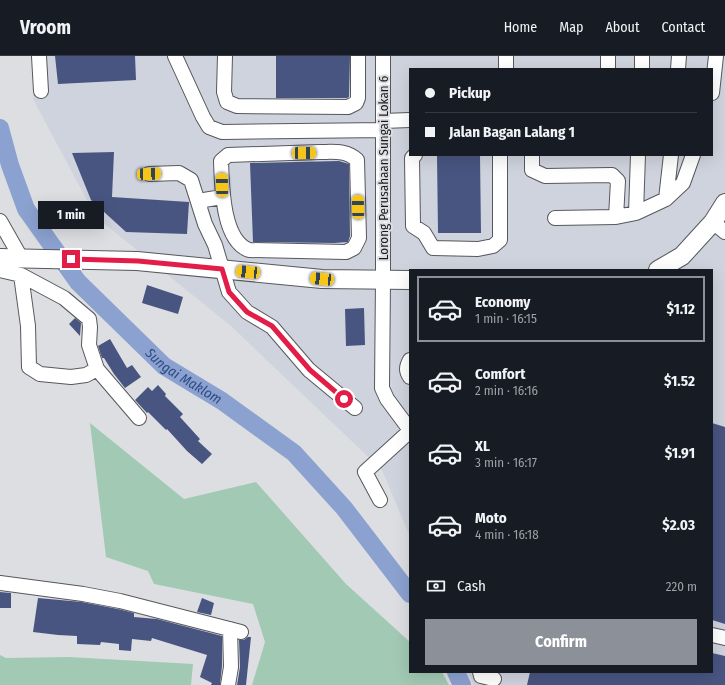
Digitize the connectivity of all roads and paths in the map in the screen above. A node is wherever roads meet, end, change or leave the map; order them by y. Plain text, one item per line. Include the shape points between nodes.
1 (39, 56) edge
2 (175, 56) edge
3 (225, 56) edge
4 (358, 56) edge
5 (383, 56) edge
6 (506, 56) edge
7 (608, 56) edge
8 (642, 56) edge
9 (679, 56) edge
10 (716, 56) edge
11 (506, 68) edge
12 (608, 68) edge
13 (642, 68) edge
14 (678, 68) edge
15 (713, 84) edge
16 (41, 90) dead end
17 (409, 120) edge
18 (383, 126) junction
19 (414, 156) edge
20 (500, 156) edge
21 (532, 156) edge
22 (638, 156) edge
23 (671, 156) edge
24 (693, 156) edge
25 (149, 174) dead end
26 (222, 197) junction
27 (666, 199) junction
28 (198, 201) junction
29 (725, 203) edge
30 (636, 213) junction
31 (616, 217) junction
32 (555, 218) dead end
33 (0, 221) edge
34 (719, 227) edge
35 (0, 258) edge
36 (23, 264) junction
37 (222, 269) junction
38 (660, 269) edge
39 (0, 270) edge
40 (383, 280) junction
41 (409, 280) edge
42 (409, 362) edge
43 (97, 369) junction
44 (409, 375) edge
45 (355, 408) dead end
46 (139, 418) dead end
47 (409, 430) edge
48 (409, 432) edge
49 (380, 500) dead end
50 (0, 583) edge
51 (713, 635) edge
52 (725, 638) edge
53 (480, 673) edge
54 (494, 679) dead end
55 (228, 685) edge

1 - 16 street
2 - 18 street via 209,127 222,132
3 - 4 street via 224,92 227,102 237,106 348,107 356,104 358,98
5 - 18 street, Lorong Perusahaan Sungai Lokan 6
6 - 11 street
7 - 12 street
8 - 13 street
9 - 14 street
10 - 15 street
17 - 18 street
18 - 40 street, Lorong Perusahaan Sungai Lokan 6
19 - 20 street via 413,226 424,233 433,248 478,249 493,246 500,240
21 - 31 street via 532,170 545,176 612,174 618,181
22 - 30 street
23 - 27 street
24 - 27 street via 682,183
25 - 28 street via 180,173 191,180
26 - 26 street via 221,161 228,155 352,155 358,160 359,238 354,248 346,252 249,250 240,244 230,230
26 - 28 street
27 - 30 street
28 - 37 street
29 - 34 main road
30 - 31 street
31 - 32 street
33 - 36 street
34 - 38 main road via 682,256
35 - 36 main road
36 - 37 main road via 86,259
36 - 39 street
36 - 43 street via 89,320 89,345
36 - 43 street via 29,367 40,374 71,377 86,376
37 - 40 main road via 322,279
37 - 45 street via 229,292 247,312 272,326 310,370
40 - 41 main road
40 - 47 street, Lorong Perusahaan Sungai Lokan 6 via 382,388
42 - 44 street
43 - 46 street
48 - 49 street via 365,472
50 - 55 street via 120,601 235,630
51 - 52 street
53 - 54 street via 481,676

